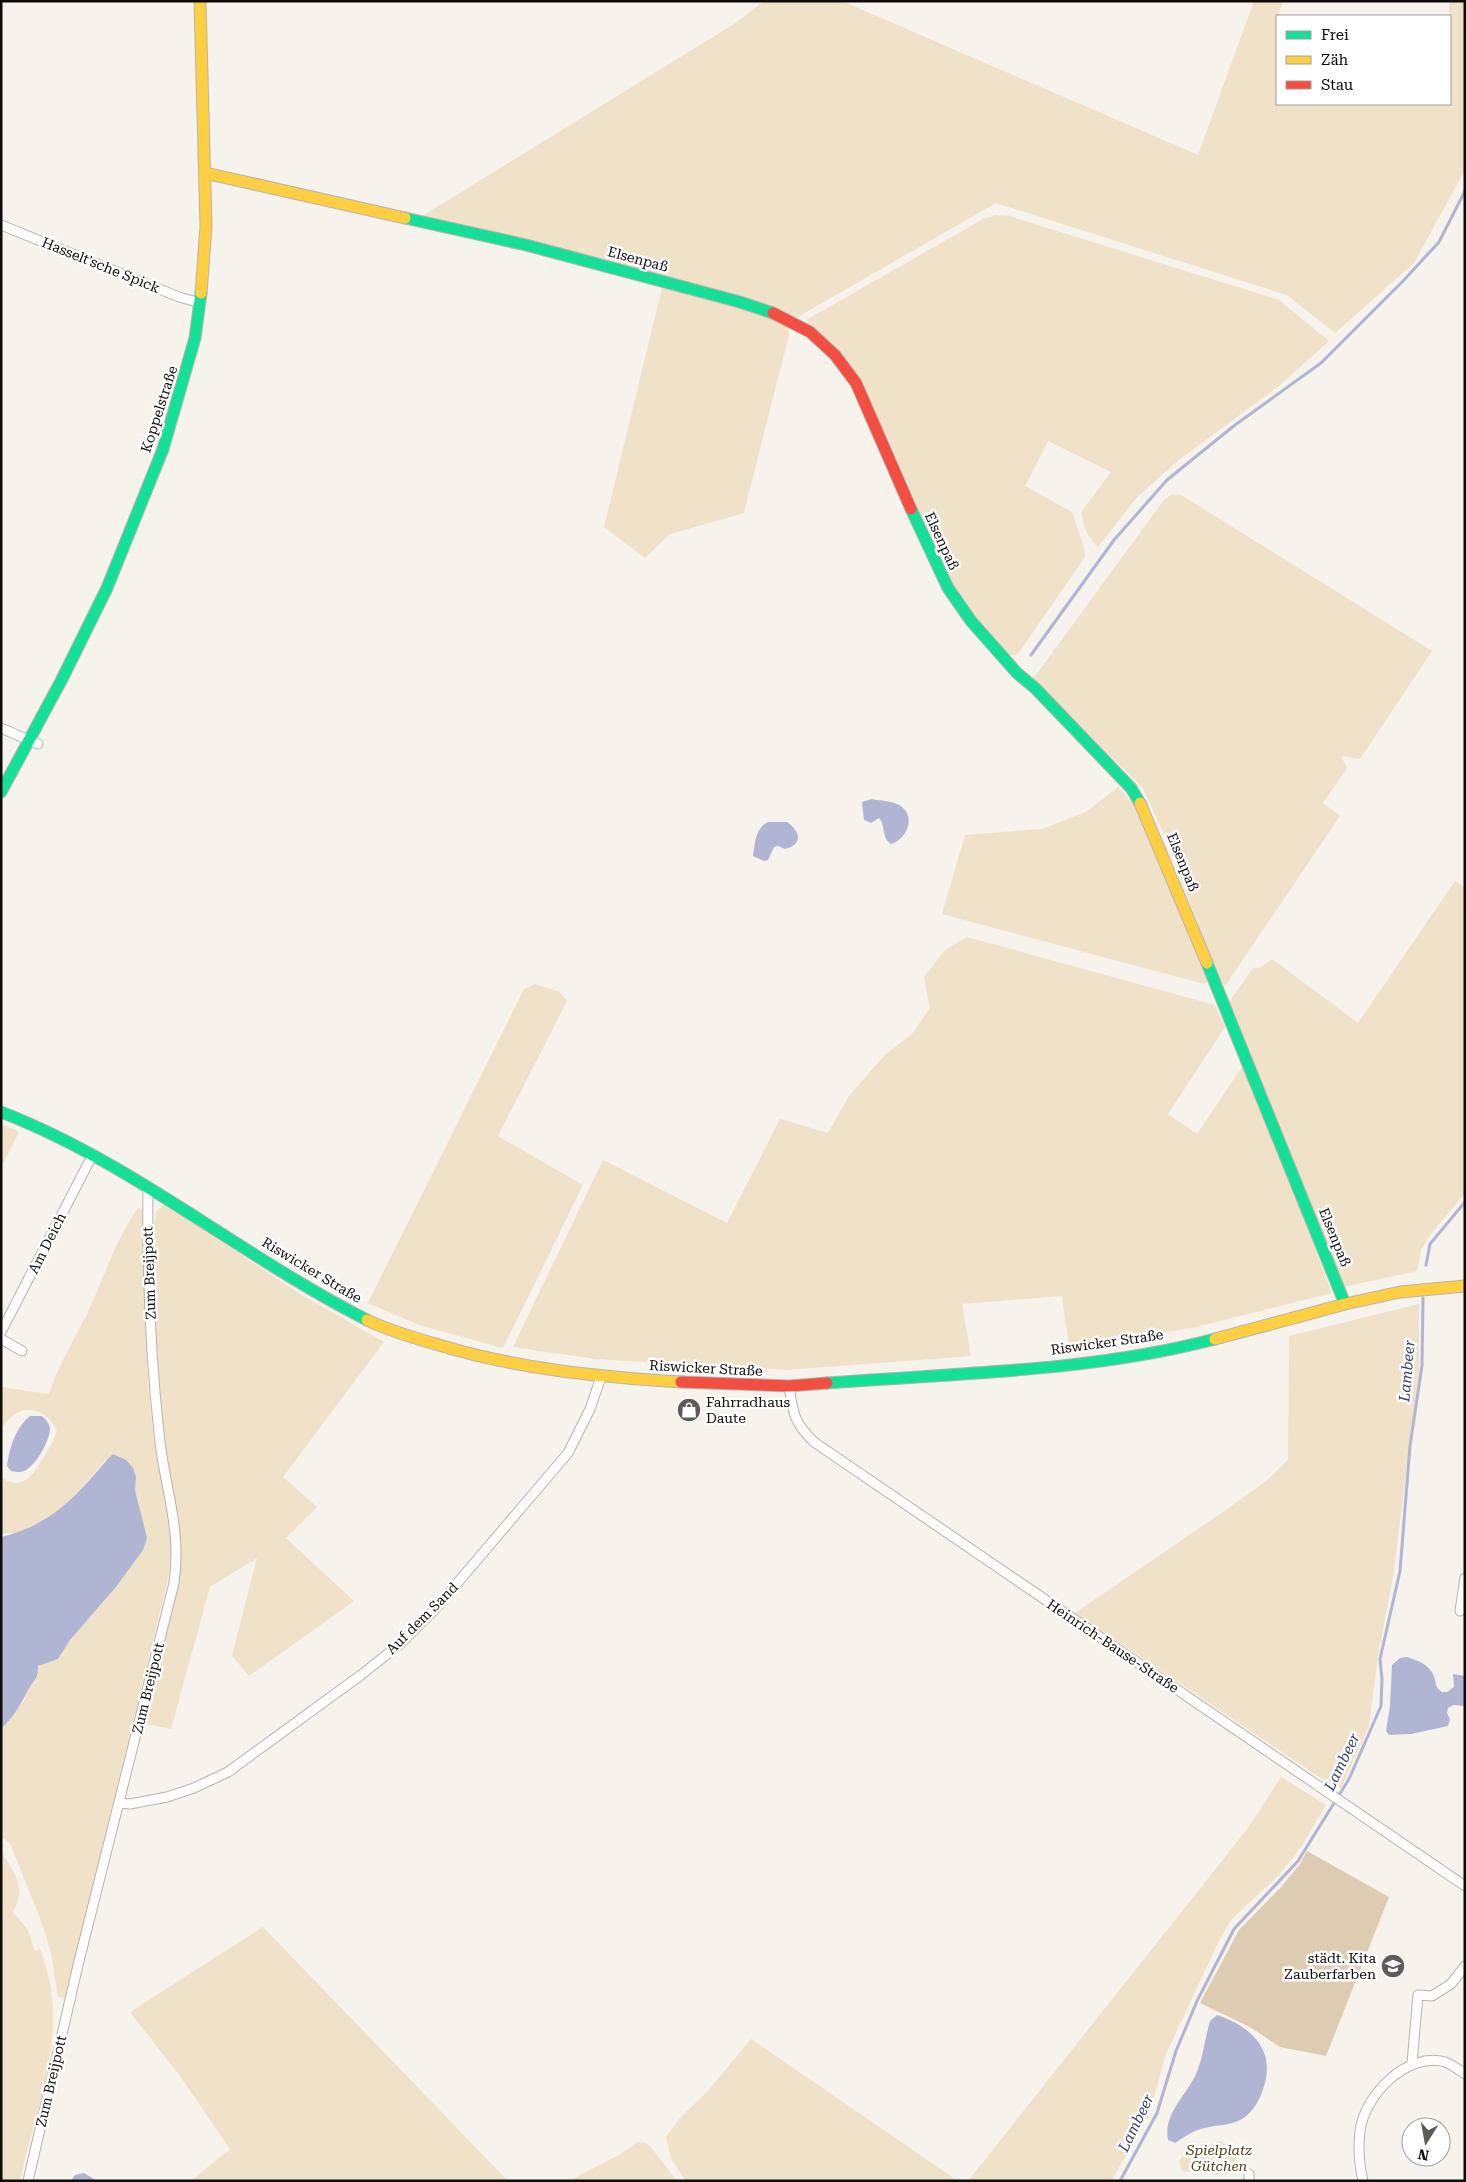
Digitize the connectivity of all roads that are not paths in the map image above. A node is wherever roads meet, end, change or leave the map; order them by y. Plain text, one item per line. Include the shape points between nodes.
1 (200, 1) edge
2 (205, 173) junction
3 (1, 225) edge
4 (200, 303) junction
5 (1, 728) edge
6 (33, 742) junction
7 (1, 792) edge
8 (1, 1112) edge
9 (92, 1154) junction
10 (148, 1186) junction
11 (1465, 1286) edge
12 (1345, 1304) junction
13 (1, 1332) edge
14 (1, 1339) edge
15 (22, 1351) dead end
16 (601, 1377) junction
17 (789, 1386) junction
18 (1465, 1578) edge
19 (1460, 1611) dead end
20 (119, 1803) junction
21 (1465, 1886) edge
22 (1465, 1966) edge
23 (1412, 2063) junction
24 (1465, 2074) edge
25 (28, 2181) edge
26 (1363, 2181) edge

1 - 2 street, Koppelstraße
2 - 4 street, Koppelstraße via 206,227
2 - 12 street, Elsenpaß via 526,245 740,302 778,314 810,332 835,355 856,383 930,553 957,601 1017,673 1131,788 1144,810
3 - 4 street, Hasselt'sche Spick
4 - 6 street, Koppelstraße via 196,338 180,398 132,529
5 - 6 street
6 - 7 street, Koppelstraße
8 - 9 street, Riswicker Straße
9 - 10 street, Riswicker Straße
9 - 13 street, Am Deich
10 - 16 street, Riswicker Straße via 324,1298 387,1330 472,1355
10 - 20 street, Zum Breijpott via 153,1379 160,1451 174,1513 177,1565
11 - 12 street, Riswicker Straße via 1400,1292
12 - 17 street, Riswicker Straße via 1183,1346 1065,1365
14 - 15 street
16 - 17 street, Riswicker Straße
16 - 20 street, Auf dem Sand via 590,1409 568,1453 436,1608 400,1644 228,1772 167,1797
17 - 21 street, Heinrich-Bause-Straße via 799,1428 814,1442
18 - 19 street
20 - 25 street, Zum Breijpott
22 - 23 street via 1451,1984 1432,1996 1418,1995
23 - 24 street via 1444,2062
23 - 26 street via 1385,2084 1369,2106 1360,2129 1359,2165

